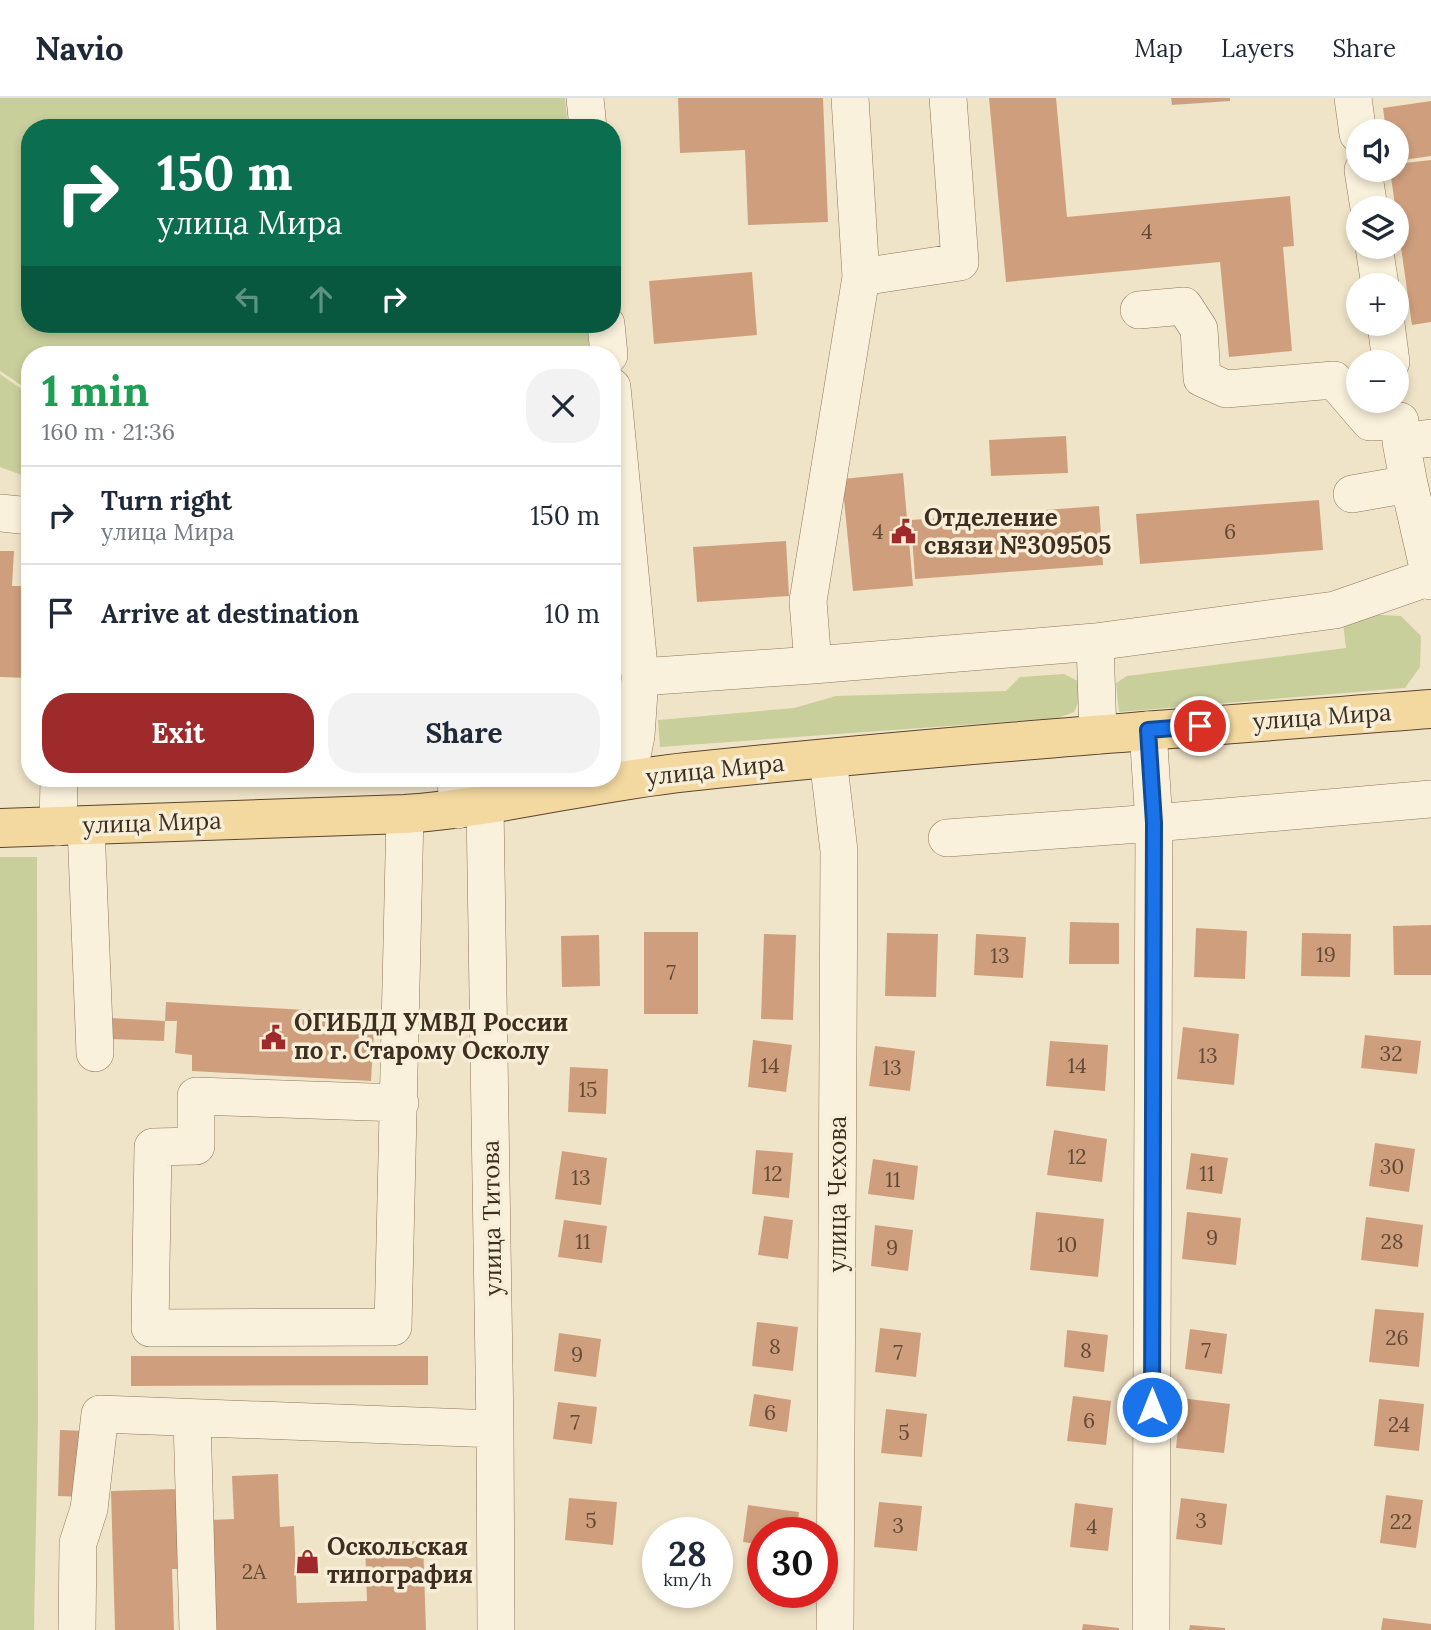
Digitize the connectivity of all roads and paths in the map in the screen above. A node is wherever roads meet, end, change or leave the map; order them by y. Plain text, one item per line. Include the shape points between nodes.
1 (585, 98) edge
2 (849, 98) edge
3 (948, 98) edge
4 (1353, 98) edge
5 (587, 119) edge
6 (1356, 119) edge
7 (861, 276) junction
8 (1139, 310) dead end
9 (1407, 425) edge
10 (621, 480) edge
11 (1409, 484) junction
12 (1352, 494) dead end
13 (0, 513) edge
14 (21, 515) edge
15 (1431, 579) edge
16 (1095, 642) junction
17 (813, 664) junction
18 (640, 677) junction
19 (1431, 709) edge
20 (1148, 730) junction
21 (1098, 734) junction
22 (828, 758) junction
23 (627, 780) junction
24 (621, 781) edge
25 (61, 787) edge
26 (564, 787) edge
27 (466, 798) edge
28 (1431, 799) edge
29 (404, 814) junction
30 (1154, 823) junction
31 (72, 826) junction
32 (0, 828) edge
33 (947, 838) dead end
34 (94, 1053) dead end
35 (400, 1103) junction
36 (192, 1418) junction
37 (495, 1429) junction
38 (77, 1630) edge
39 (198, 1630) edge
40 (496, 1630) edge
41 (835, 1630) edge
42 (1151, 1630) edge

1 - 5 street
2 - 7 street
3 - 7 street via 960,262
4 - 6 street
7 - 17 street via 808,601
8 - 9 street via 1185,306 1199,328 1202,378 1226,389 1334,380 1370,422
9 - 11 street
10 - 18 street
11 - 12 street
11 - 15 street
13 - 14 street
15 - 16 street via 1335,610
16 - 17 street
16 - 21 street
17 - 18 street
18 - 23 street
19 - 20 main road, улица Мира
20 - 21 main road, улица Мира
20 - 30 street
21 - 22 main road, улица Мира
22 - 23 main road, улица Мира
22 - 41 street, улица Чехова via 839,851
23 - 24 main road, улица Мира
25 - 31 street
26 - 27 main road, улица Мира
27 - 29 main road, улица Мира
27 - 37 street, улица Титова
28 - 30 street
29 - 31 main road, улица Мира
29 - 35 street
30 - 33 street
30 - 42 street
31 - 32 main road, улица Мира
31 - 34 street
35 - 35 street via 393,1327 150,1328 153,1147 196,1146 196,1096
36 - 37 street
36 - 38 street via 100,1414 89,1509 78,1543
36 - 39 street
37 - 40 street, улица Титова

